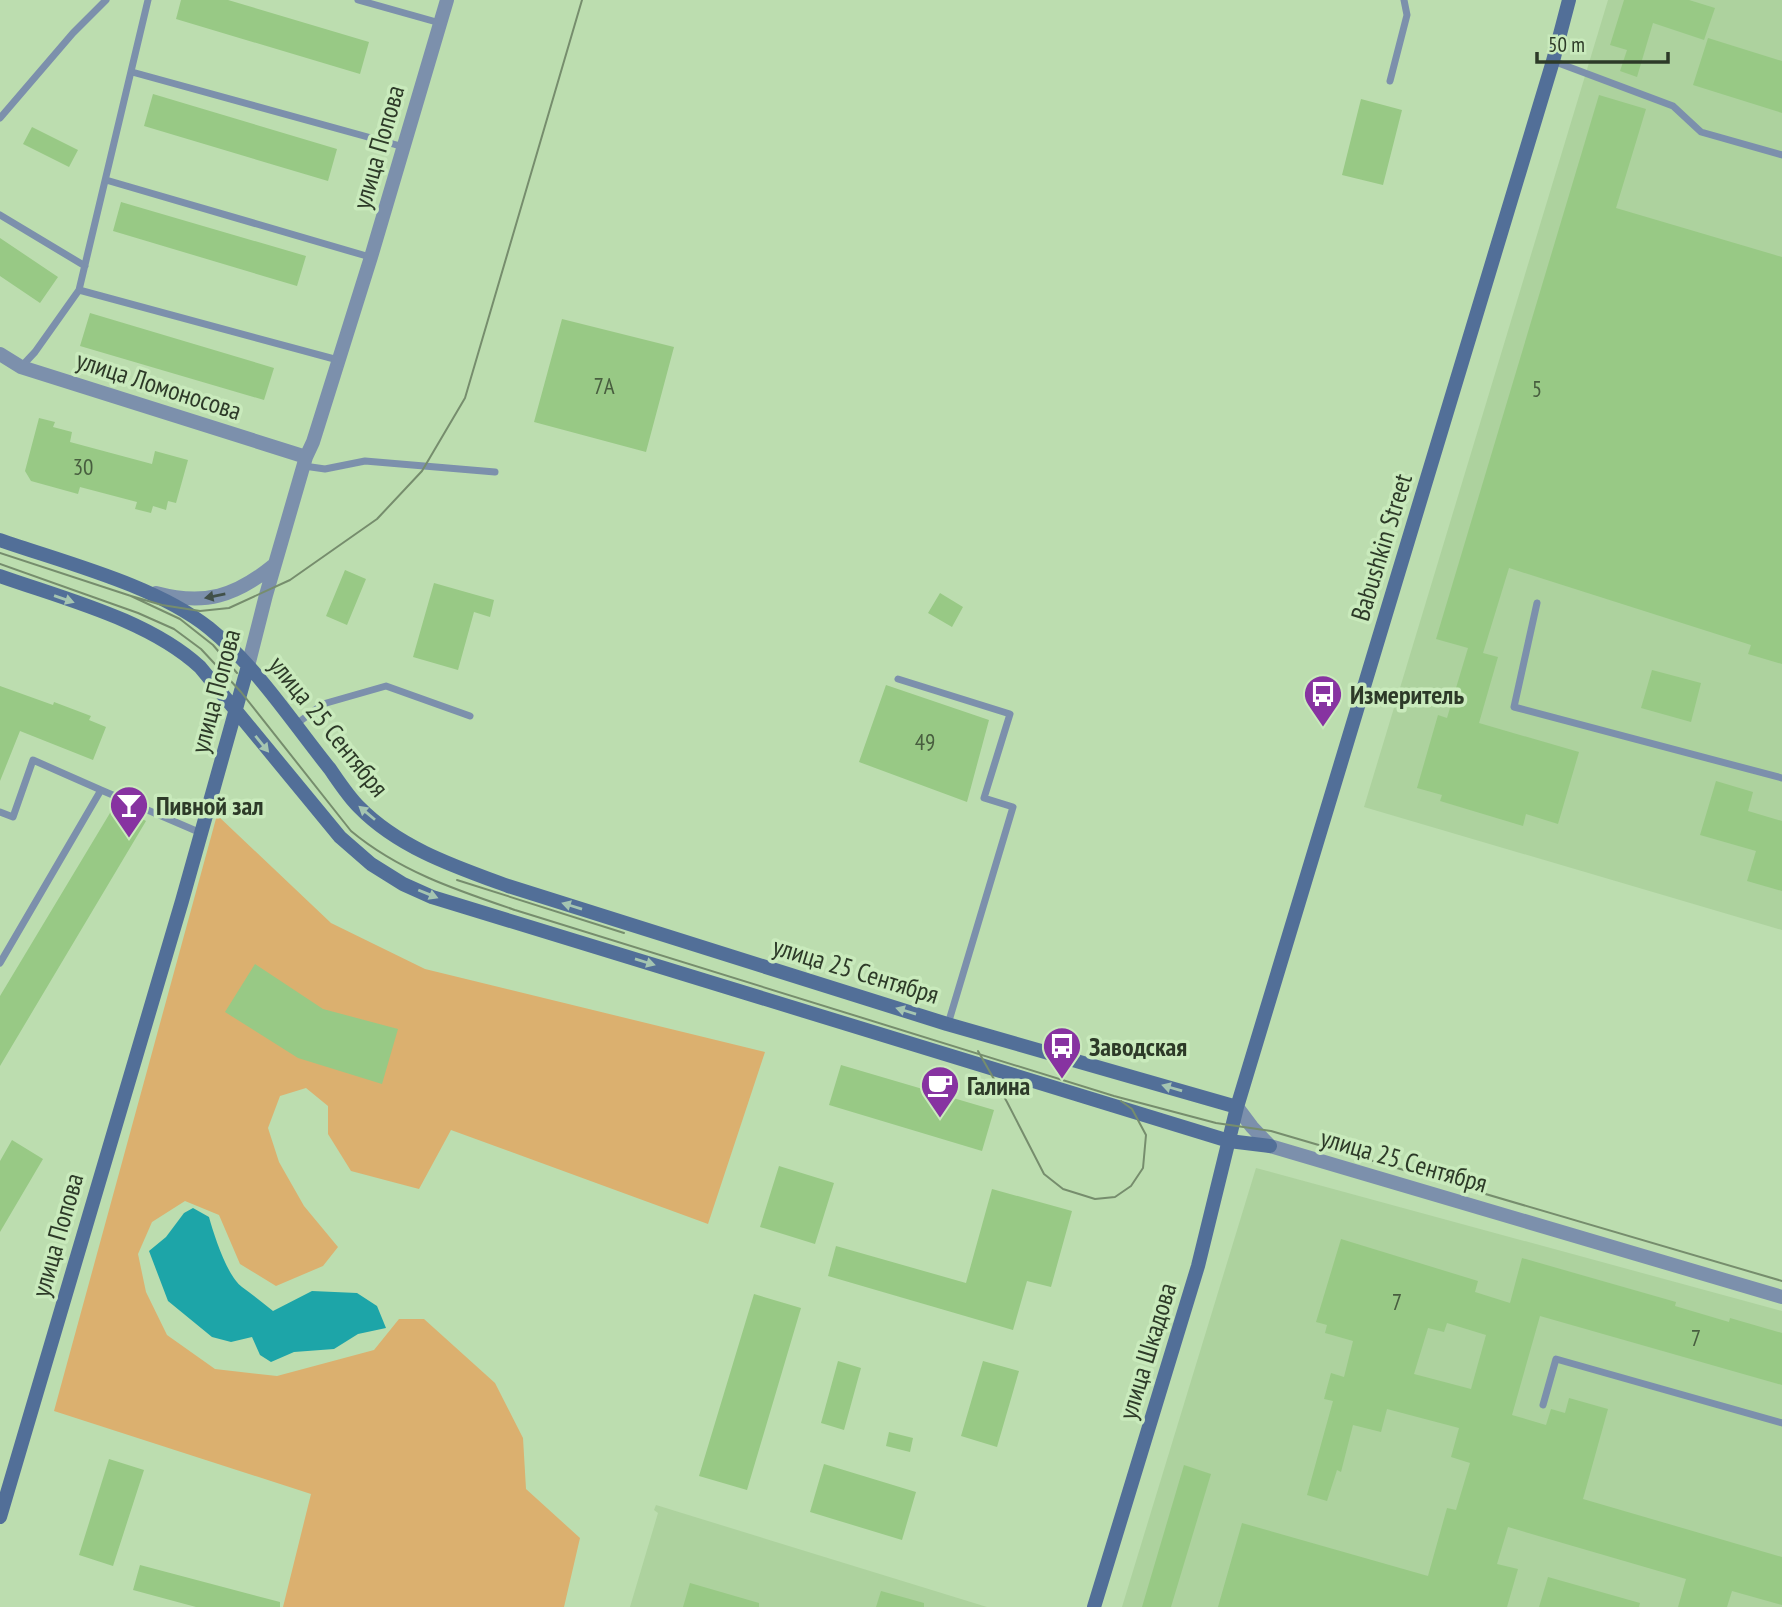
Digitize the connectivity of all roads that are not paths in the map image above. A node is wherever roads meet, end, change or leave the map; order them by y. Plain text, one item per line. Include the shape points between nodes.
1 (106, 0) edge
2 (148, 0) edge
3 (358, 0) edge
4 (447, 0) edge
5 (1404, 0) edge
6 (1569, 0) edge
7 (440, 23) junction
8 (1553, 61) junction
9 (132, 72) junction
10 (1390, 81) dead end
11 (0, 118) edge
12 (404, 147) junction
13 (1782, 155) edge
14 (106, 180) junction
15 (0, 215) edge
16 (371, 257) junction
17 (85, 266) junction
18 (79, 290) junction
19 (0, 354) edge
20 (338, 360) junction
21 (21, 367) junction
22 (304, 462) junction
23 (495, 472) dead end
24 (0, 540) edge
25 (274, 565) junction
26 (0, 576) edge
27 (130, 586) junction
28 (1537, 603) dead end
29 (248, 666) junction
30 (898, 679) dead end
31 (236, 711) junction
32 (470, 716) dead end
33 (295, 725) junction
34 (1782, 778) edge
35 (101, 790) junction
36 (0, 812) edge
37 (201, 833) junction
38 (0, 963) edge
39 (947, 1024) junction
40 (1237, 1107) junction
41 (1229, 1141) junction
42 (1270, 1146) junction
43 (1782, 1297) edge
44 (1542, 1405) dead end
45 (1782, 1423) edge
46 (5, 1480) edge
47 (0, 1517) edge
48 (1094, 1607) edge

1 - 11 lane
2 - 9 lane
3 - 7 lane
4 - 7 street, улица Попова
5 - 10 lane via 1407,15
6 - 8 main road, Babushkin Street
7 - 12 street, улица Попова
8 - 13 lane via 1673,106 1701,132
8 - 40 main road, Babushkin Street
9 - 12 lane
9 - 14 lane
12 - 16 street, улица Попова
14 - 16 lane
14 - 17 lane
15 - 17 lane
16 - 20 street, улица Попова
17 - 18 lane
18 - 20 lane
18 - 21 lane
19 - 21 street, улица Ломоносова
20 - 22 street, улица Попова
21 - 22 street, улица Ломоносова
22 - 23 lane via 325,469 365,461
22 - 25 street, улица Попова
24 - 27 main road, улица 25 Сентября
25 -> 27 street via 240,590 196,599
25 - 29 street, улица Попова
26 -> 31 main road via 167,641 200,667
27 - 29 main road, улица 25 Сентября via 188,612
28 - 34 lane via 1514,707
29 - 31 main road, улица Попова
29 - 33 main road, улица 25 Сентября
30 - 39 lane via 1010,714 984,798 1013,807
31 - 37 main road, улица Попова
31 -> 41 main road via 340,837 371,864 432,897
32 - 33 lane via 386,686 323,704
39 -> 33 main road, улица 25 Сентября via 439,861 359,807
35 - 36 lane via 33,760 13,817
35 - 37 lane
35 - 38 lane
37 - 46 main road, улица Попова
40 -> 39 main road, улица 25 Сентября
40 - 41 main road, улица Шкадова
40 - 42 street
41 - 42 main road
41 - 48 main road, улица Шкадова via 1198,1266
42 - 43 street, улица 25 Сентября
44 - 45 lane via 1556,1359
46 - 47 main road, улица Попова

